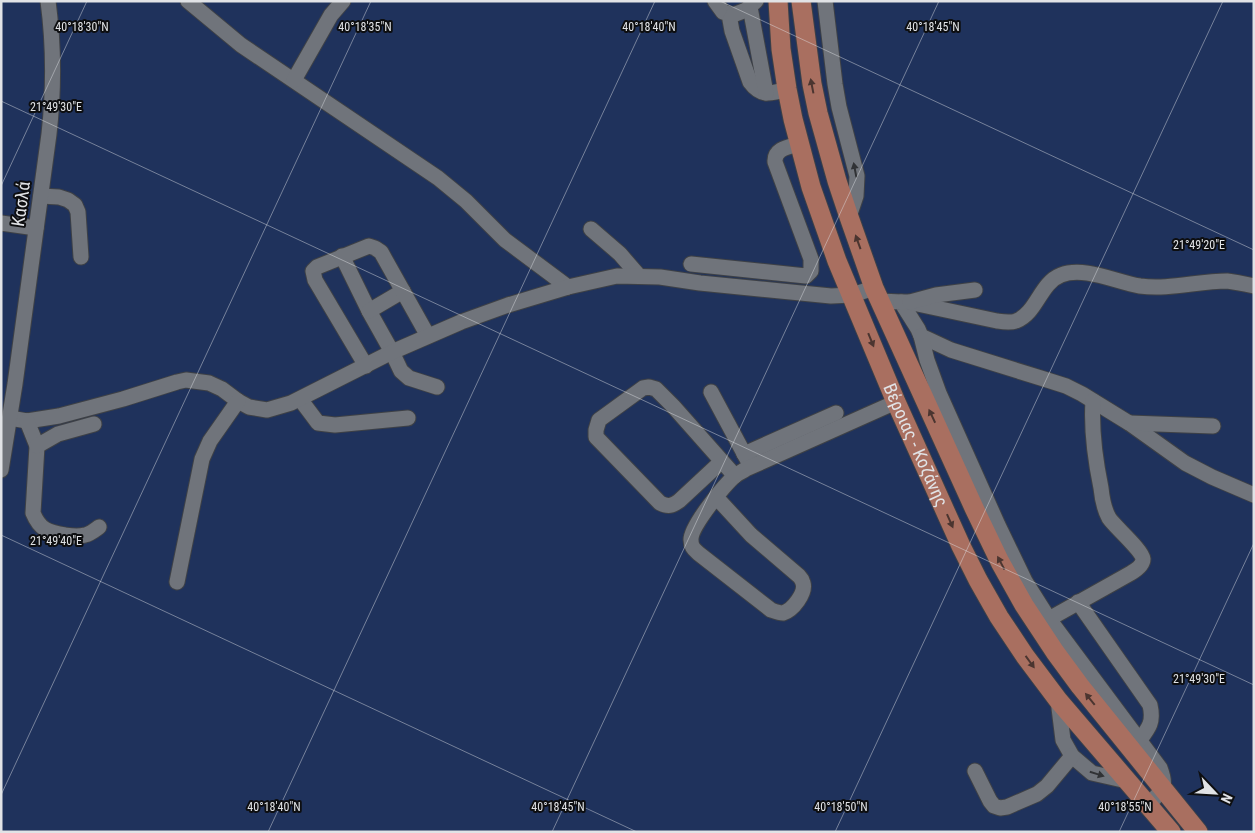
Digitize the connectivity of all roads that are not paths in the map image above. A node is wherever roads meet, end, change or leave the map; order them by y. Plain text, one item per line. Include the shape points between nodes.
1 (48, 1) edge
2 (188, 1) edge
3 (343, 1) edge
4 (715, 1) edge
5 (778, 1) edge
6 (801, 1) edge
7 (825, 1) edge
8 (753, 4) edge
9 (733, 15) junction
10 (294, 80) junction
11 (787, 89) junction
12 (766, 93) junction
13 (800, 144) junction
14 (41, 196) junction
15 (848, 217) junction
16 (1, 224) edge
17 (36, 228) junction
18 (591, 229) dead end
19 (342, 256) junction
20 (81, 257) dead end
21 (691, 264) dead end
22 (639, 276) junction
23 (1254, 286) edge
24 (568, 287) junction
25 (975, 290) dead end
26 (403, 291) junction
27 (876, 294) junction
28 (852, 295) junction
29 (904, 302) junction
30 (369, 311) junction
31 (428, 336) junction
32 (921, 336) junction
33 (392, 352) junction
34 (366, 366) junction
35 (437, 387) dead end
36 (711, 392) dead end
37 (300, 399) junction
38 (238, 401) junction
39 (1093, 401) junction
40 (896, 402) junction
41 (836, 413) dead end
42 (10, 418) junction
43 (408, 418) dead end
44 (27, 421) junction
45 (1129, 423) junction
46 (94, 424) dead end
47 (1212, 426) dead end
48 (37, 446) junction
49 (748, 460) junction
50 (722, 461) junction
51 (1, 470) edge
52 (735, 476) junction
53 (1254, 495) edge
54 (716, 497) junction
55 (99, 527) dead end
56 (177, 582) dead end
57 (1078, 602) junction
58 (1049, 619) junction
59 (1058, 700) junction
60 (1139, 742) junction
61 (1072, 756) junction
62 (974, 772) dead end
63 (1127, 781) junction
64 (1163, 790) junction
65 (1148, 805) junction
66 (1171, 832) edge
67 (1198, 832) edge

1 - 14 street, Κασλά via 53,85
2 - 10 street via 241,45
3 - 10 street via 331,15
4 - 9 street via 723,12
5 - 11 main road, Βέροιας - Κοζάνης
15 -> 6 main road, Βέροιας - Κοζάνης via 818,113
15 -> 7 street via 856,196 857,176 834,84
8 - 9 street
8 - 12 street
9 - 12 street via 730,20 732,31 750,82
10 - 24 street via 438,178 505,240
11 - 12 street
11 - 13 main road, Βέροιας - Κοζάνης
13 - 21 street via 778,151 775,162 811,259 811,271 806,276
13 - 28 main road, Βέροιας - Κοζάνης via 811,187
14 - 17 street, Κασλά
14 - 20 street via 59,197 75,205
27 -> 15 main road, Βέροιας - Κοζάνης
16 - 17 street
17 - 42 street, Κασλά
18 - 22 street
19 - 26 street via 369,246 375,248 381,252
19 - 30 street
19 - 34 street via 317,267 315,280
22 - 24 street via 617,276
22 - 28 street via 824,296
23 - 29 street via 1228,281 1156,288 1071,272 1052,280 1025,316 1009,322
24 - 31 street via 500,308
25 - 29 street
26 - 30 street
26 - 31 street
27 - 28 street
27 - 29 street
64 -> 27 main road, Βέροιας - Κοζάνης via 1070,672 1024,605 974,508
28 -> 40 main road, Βέροιας - Κοζάνης
29 - 32 street
30 - 33 street
31 - 33 street
32 - 39 street via 950,350 1066,386
32 - 58 street via 939,393 998,525 1025,581
33 - 34 street
33 - 35 street via 401,371 409,378
34 - 37 street
36 - 49 street
37 - 38 street via 267,410
37 - 43 street via 318,423 335,425
38 - 44 street via 209,383 186,380 59,416
38 - 56 street via 210,441 202,459
39 - 45 street
39 - 57 street via 1095,458 1103,501 1109,517 1143,560 1132,573
40 - 49 street
40 -> 59 main road, Βέροιας - Κοζάνης via 978,580 999,617
41 - 49 street
42 - 44 street
42 - 51 street, Κασλά
44 - 48 street
45 - 47 street
45 - 53 street via 1185,463
46 - 48 street via 58,434
48 - 55 street via 34,514 37,522 51,532 77,537
49 - 52 street
50 - 50 street via 656,389 643,388 597,424 596,437 665,506 679,501
50 - 52 street
52 - 54 street
54 - 54 street via 692,532 692,547 771,610 783,613 792,608 802,593 803,581 750,535
57 - 58 street
57 - 60 street via 1150,705 1152,721
58 - 60 street
59 - 61 street via 1063,740
59 - 63 main road, Βέροιας - Κοζάνης
60 - 64 street via 1160,768
61 - 62 street via 1037,794 1007,807 994,806
61 -> 63 street via 1092,773
63 - 65 main road, Βέροιας - Κοζάνης
64 - 65 street
64 - 67 main road, Βέροιας - Κοζάνης
65 - 66 main road, Βέροιας - Κοζάνης

